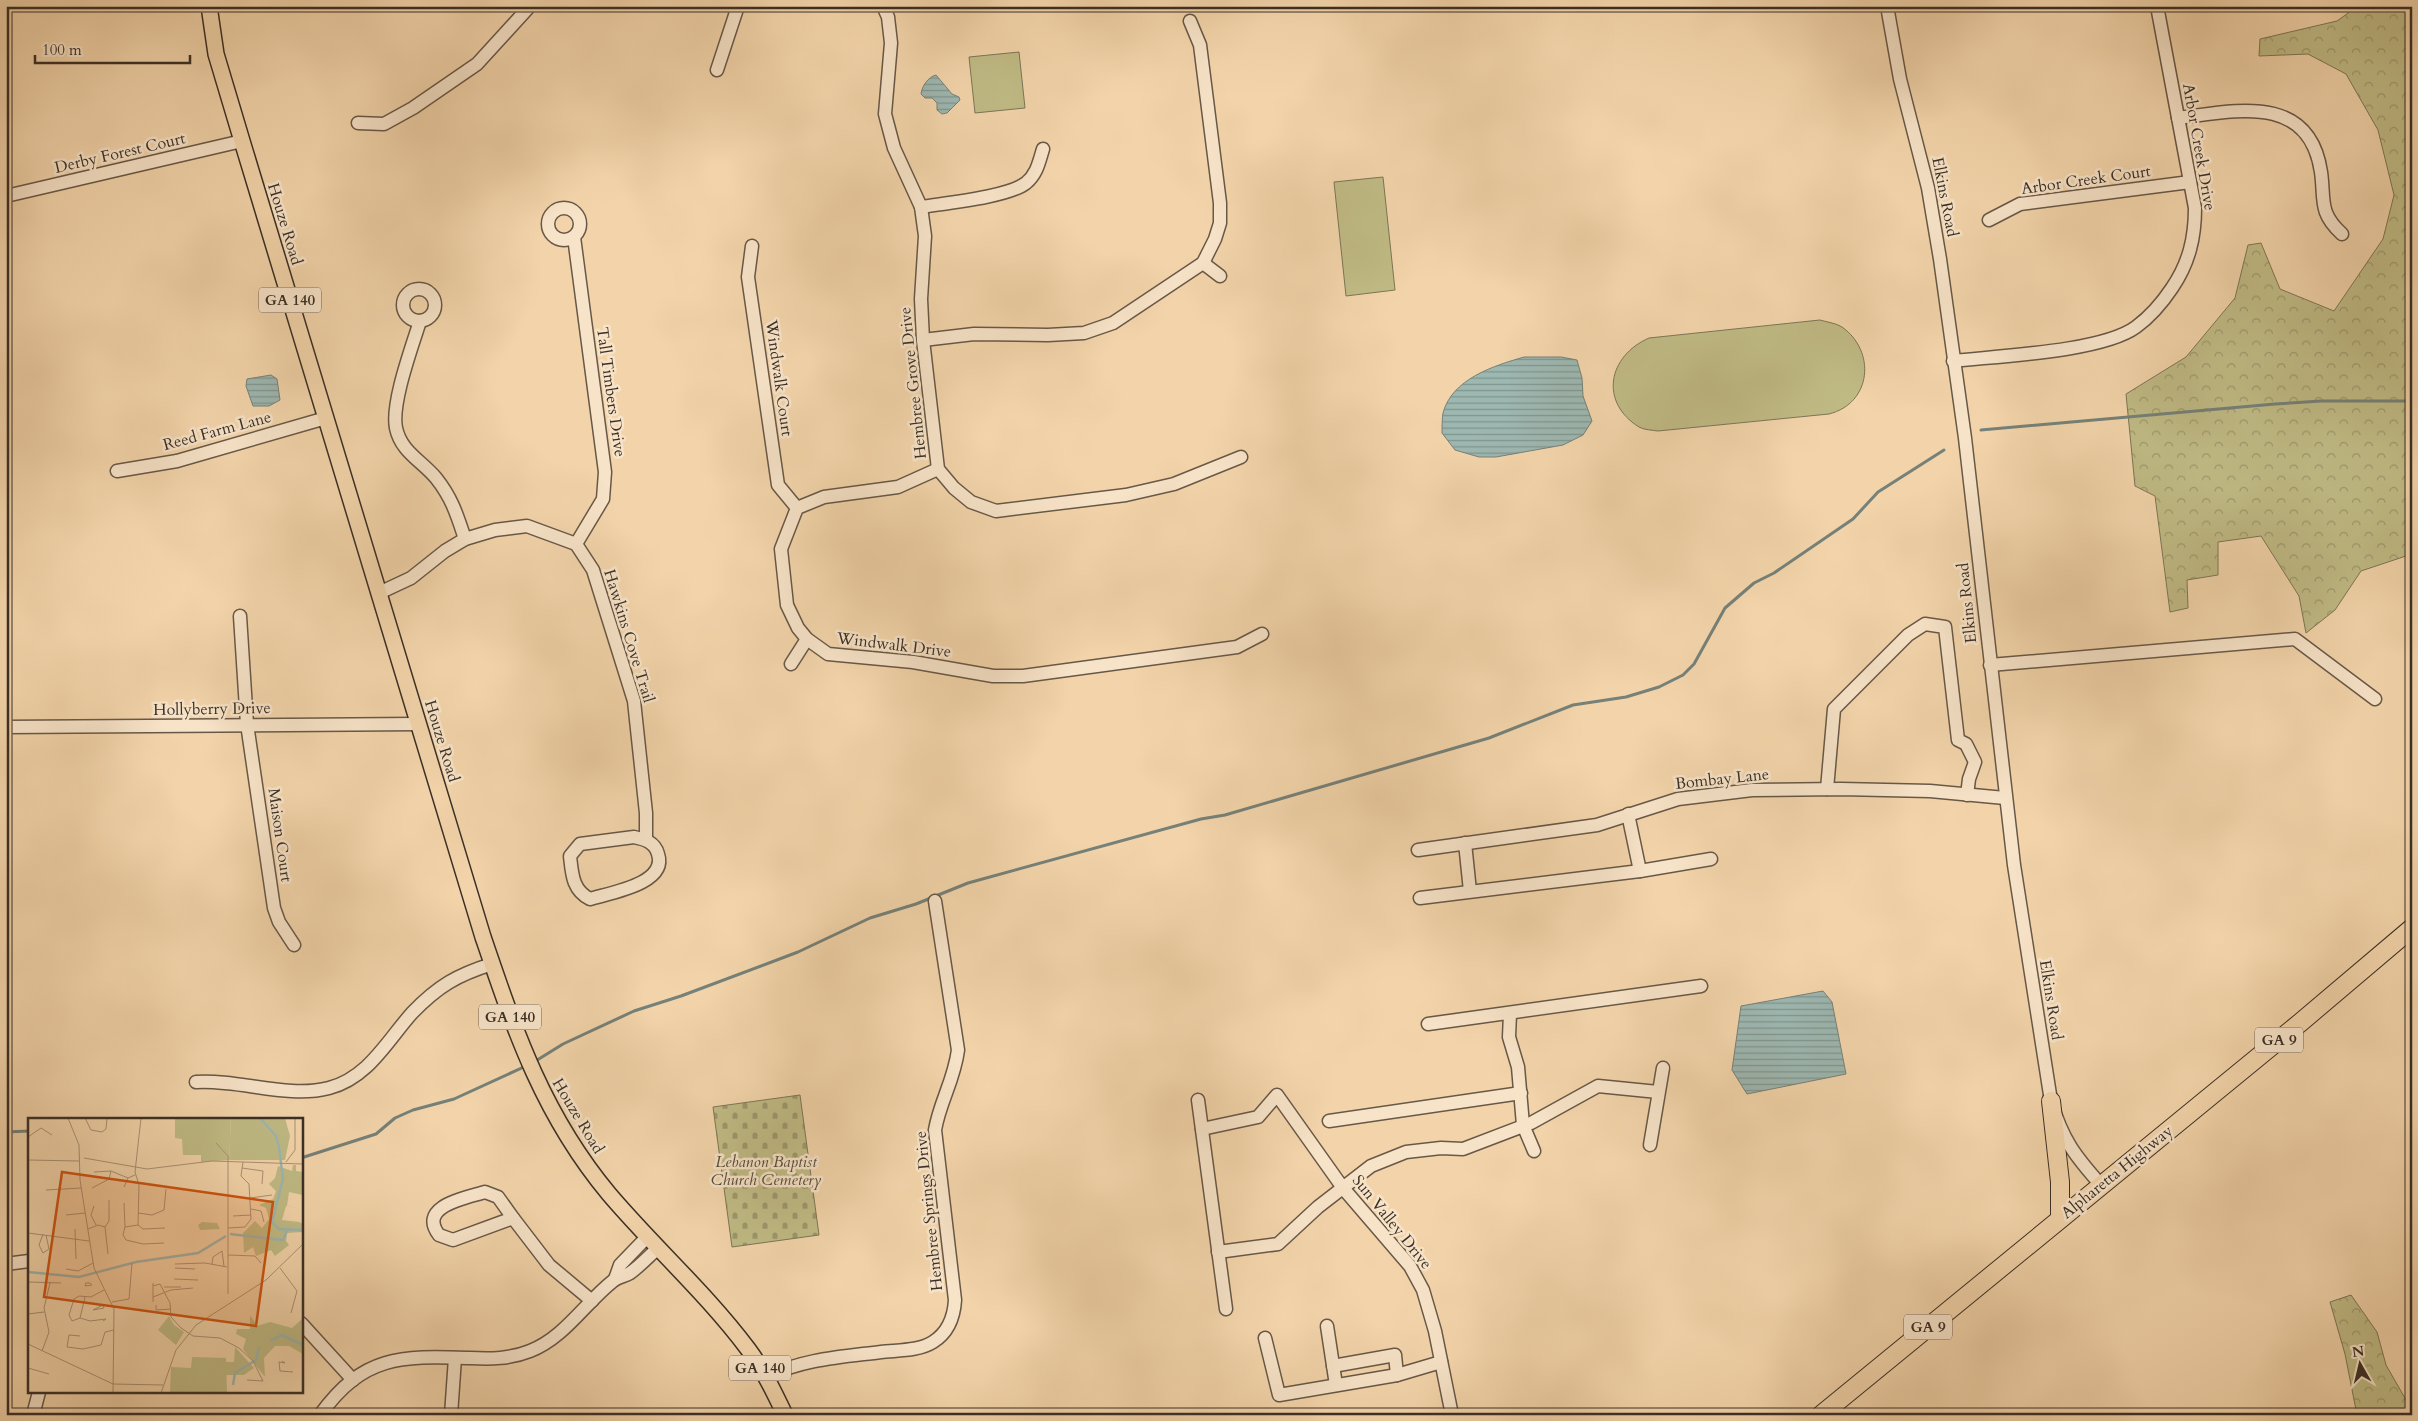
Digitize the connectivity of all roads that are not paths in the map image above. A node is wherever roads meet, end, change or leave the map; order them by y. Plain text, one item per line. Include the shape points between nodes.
1 (209, 6) edge
2 (530, 6) edge
3 (738, 6) edge
4 (883, 6) edge
5 (1886, 6) edge
6 (2157, 6) edge
7 (1190, 21) dead end
8 (717, 70) dead end
9 (2178, 118) junction
10 (358, 123) dead end
11 (242, 141) junction
12 (1042, 149) dead end
13 (2190, 182) junction
14 (6, 196) edge
15 (921, 207) junction
16 (1989, 220) dead end
17 (2342, 234) dead end
18 (574, 237) dead end
19 (752, 246) dead end
20 (1203, 263) junction
21 (1220, 276) dead end
22 (420, 321) dead end
23 (923, 340) junction
24 (1953, 361) junction
25 (326, 418) junction
26 (1241, 457) dead end
27 (938, 469) junction
28 (117, 471) dead end
29 (797, 508) junction
30 (466, 539) junction
31 (576, 544) junction
32 (379, 593) junction
33 (240, 616) dead end
34 (1262, 634) dead end
35 (807, 639) junction
36 (791, 664) dead end
37 (1990, 664) junction
38 (2375, 699) dead end
39 (248, 724) junction
40 (418, 724) junction
41 (6, 727) edge
42 (1827, 789) junction
43 (1967, 795) junction
44 (2005, 798) junction
45 (1628, 814) junction
46 (646, 839) junction
47 (1465, 843) junction
48 (1418, 850) dead end
49 (1711, 860) dead end
50 (1640, 870) junction
51 (1470, 892) junction
52 (1420, 898) dead end
53 (935, 902) dead end
54 (2412, 928) edge
55 (294, 945) dead end
56 (492, 964) junction
57 (1701, 986) dead end
58 (1510, 1014) junction
59 (1428, 1024) dead end
60 (1664, 1068) dead end
61 (196, 1082) dead end
62 (1658, 1092) junction
63 (1521, 1094) junction
64 (1198, 1100) dead end
65 (2051, 1101) junction
66 (1329, 1121) dead end
67 (1524, 1126) junction
68 (1202, 1129) junction
69 (1650, 1145) dead end
70 (1534, 1151) dead end
71 (2100, 1185) junction
72 (1343, 1188) junction
73 (513, 1218) junction
74 (2060, 1218) junction
75 (648, 1236) junction
76 (658, 1248) junction
77 (1218, 1252) junction
78 (28, 1261) edge
79 (6, 1264) edge
80 (614, 1279) junction
81 (592, 1301) junction
82 (1226, 1310) dead end
83 (302, 1324) edge
84 (1327, 1326) dead end
85 (1265, 1338) dead end
86 (454, 1358) junction
87 (1442, 1362) junction
88 (1333, 1366) junction
89 (1397, 1375) junction
90 (766, 1377) junction
91 (352, 1380) junction
92 (1336, 1385) junction
93 (38, 1394) edge
94 (32, 1415) edge
95 (320, 1415) edge
96 (451, 1415) edge
97 (785, 1415) edge
98 (1452, 1415) edge
99 (1821, 1415) edge

1 - 11 main road, Houze Road / GA 140 via 216,54
2 - 10 street via 477,64 413,108 384,124
3 - 8 street
4 - 15 street, Hembree Grove Drive via 888,17 891,43 885,114 894,148
5 - 24 street, Elkins Road via 1900,78 1928,188
6 - 9 street, Arbor Creek Drive
7 - 20 street via 1200,45 1220,203 1220,223
9 - 13 street, Arbor Creek Drive
9 - 17 street via 2246,110 2269,111 2289,118 2305,133 2316,151 2324,210 2329,222
11 - 14 street, Derby Forest Court
11 - 25 main road, Houze Road / GA 140
12 - 15 street via 1037,171 1026,184 1000,193
13 - 16 street, Arbor Creek Court via 2020,204
13 - 24 street, Arbor Creek Drive via 2195,222 2190,253 2178,280 2160,306 2135,328 2103,341 2069,348
15 - 23 street, Hembree Grove Drive via 925,236 920,299
18 - 31 street, Tall Timbers Drive via 606,472 603,499
19 - 29 street, Windwalk Court via 748,278 778,485
20 - 21 street
20 - 23 street via 1113,323 1084,333 974,334
22 - 30 street via 398,397 396,427 408,452 434,476 452,501
23 - 27 street, Hembree Grove Drive
24 - 37 street, Elkins Road via 1965,438
25 - 28 street, Reed Farm Lane via 177,461
25 - 32 main road, Houze Road / GA 140
26 - 27 street, Hembree Grove Drive via 1174,484 1126,495 996,510 971,502
27 - 29 street via 898,487 824,497
29 - 35 street, Windwalk Drive via 781,549 787,605
30 - 31 street via 494,530 527,526
30 - 32 street via 411,578
31 - 46 street, Hawkins Cove Trail via 594,570 634,701
32 - 40 main road, Houze Road / GA 140
33 - 39 street, Maison Court
34 - 35 street, Windwalk Drive via 1237,647 1023,676 993,676 913,662 828,654
35 - 36 street
37 - 38 street via 2295,639
37 - 44 street, Elkins Road
39 - 40 street, Hollyberry Drive
39 - 41 street, Hollyberry Drive
39 - 55 street, Maison Court via 274,908
40 - 56 main road, Houze Road / GA 140
42 - 43 street, Bombay Lane
42 - 43 street via 1834,709 1908,636 1925,624 1944,627 1958,740 1966,744 1975,762
42 - 45 street, Bombay Lane via 1752,790 1678,798
43 - 44 street, Bombay Lane
44 - 65 street, Elkins Road
45 - 47 street, Bombay Lane via 1597,825
45 - 50 street
46 - 46 street via 659,854 655,874 644,882 590,899 582,896 573,882 570,856 580,844 623,838
47 - 48 street, Bombay Lane
47 - 51 street
49 - 50 street
50 - 51 street
51 - 52 street
53 - 90 street, Hembree Springs Drive via 958,1050 955,1071 938,1111 935,1130 955,1300 952,1319 941,1336 923,1347 809,1360
54 - 71 highway, Alpharetta Highway / GA 9
56 - 61 street via 463,973 442,986 364,1068 342,1084 327,1089 297,1091 216,1080
56 - 75 main road, Houze Road / GA 140 via 529,1064 563,1128 609,1193
57 - 58 street
58 - 59 street
58 - 63 street via 1509,1037
60 - 62 street
62 - 67 street via 1598,1086
62 - 69 street
63 - 66 street
63 - 67 street
64 - 68 street
65 - 71 street, Elkins Road via 2064,1138
65 - 74 highway via 2060,1182
67 - 70 street
67 - 72 street via 1463,1150 1441,1148 1406,1152 1371,1166
68 - 72 street, Sun Valley Drive via 1258,1117 1277,1095
68 - 77 street
71 - 74 highway, Alpharetta Highway / GA 9
72 - 77 street via 1278,1244
72 - 87 street, Sun Valley Drive via 1410,1266 1423,1290
73 - 73 street via 498,1197 485,1192 442,1206 435,1213 433,1224 439,1235 453,1240
73 - 81 street via 549,1265
74 - 99 highway, Alpharetta Highway / GA 9
75 - 76 main road, Houze Road / GA 140
75 - 80 street via 620,1264
76 - 80 street via 629,1273
76 - 90 main road, Houze Road / GA 140 via 730,1326
77 - 82 street
78 - 79 street
80 - 81 street
81 - 86 street via 557,1335 530,1351 498,1359
83 - 91 street
84 - 88 street
85 - 92 street via 1278,1395
86 - 91 street via 422,1356 393,1360 370,1368
86 - 96 street
87 - 89 street
87 - 98 street, Sun Valley Drive
88 - 89 street via 1394,1355
88 - 92 street
89 - 92 street
90 - 97 main road, Houze Road / GA 140
91 - 95 street via 333,1397
93 - 94 street

